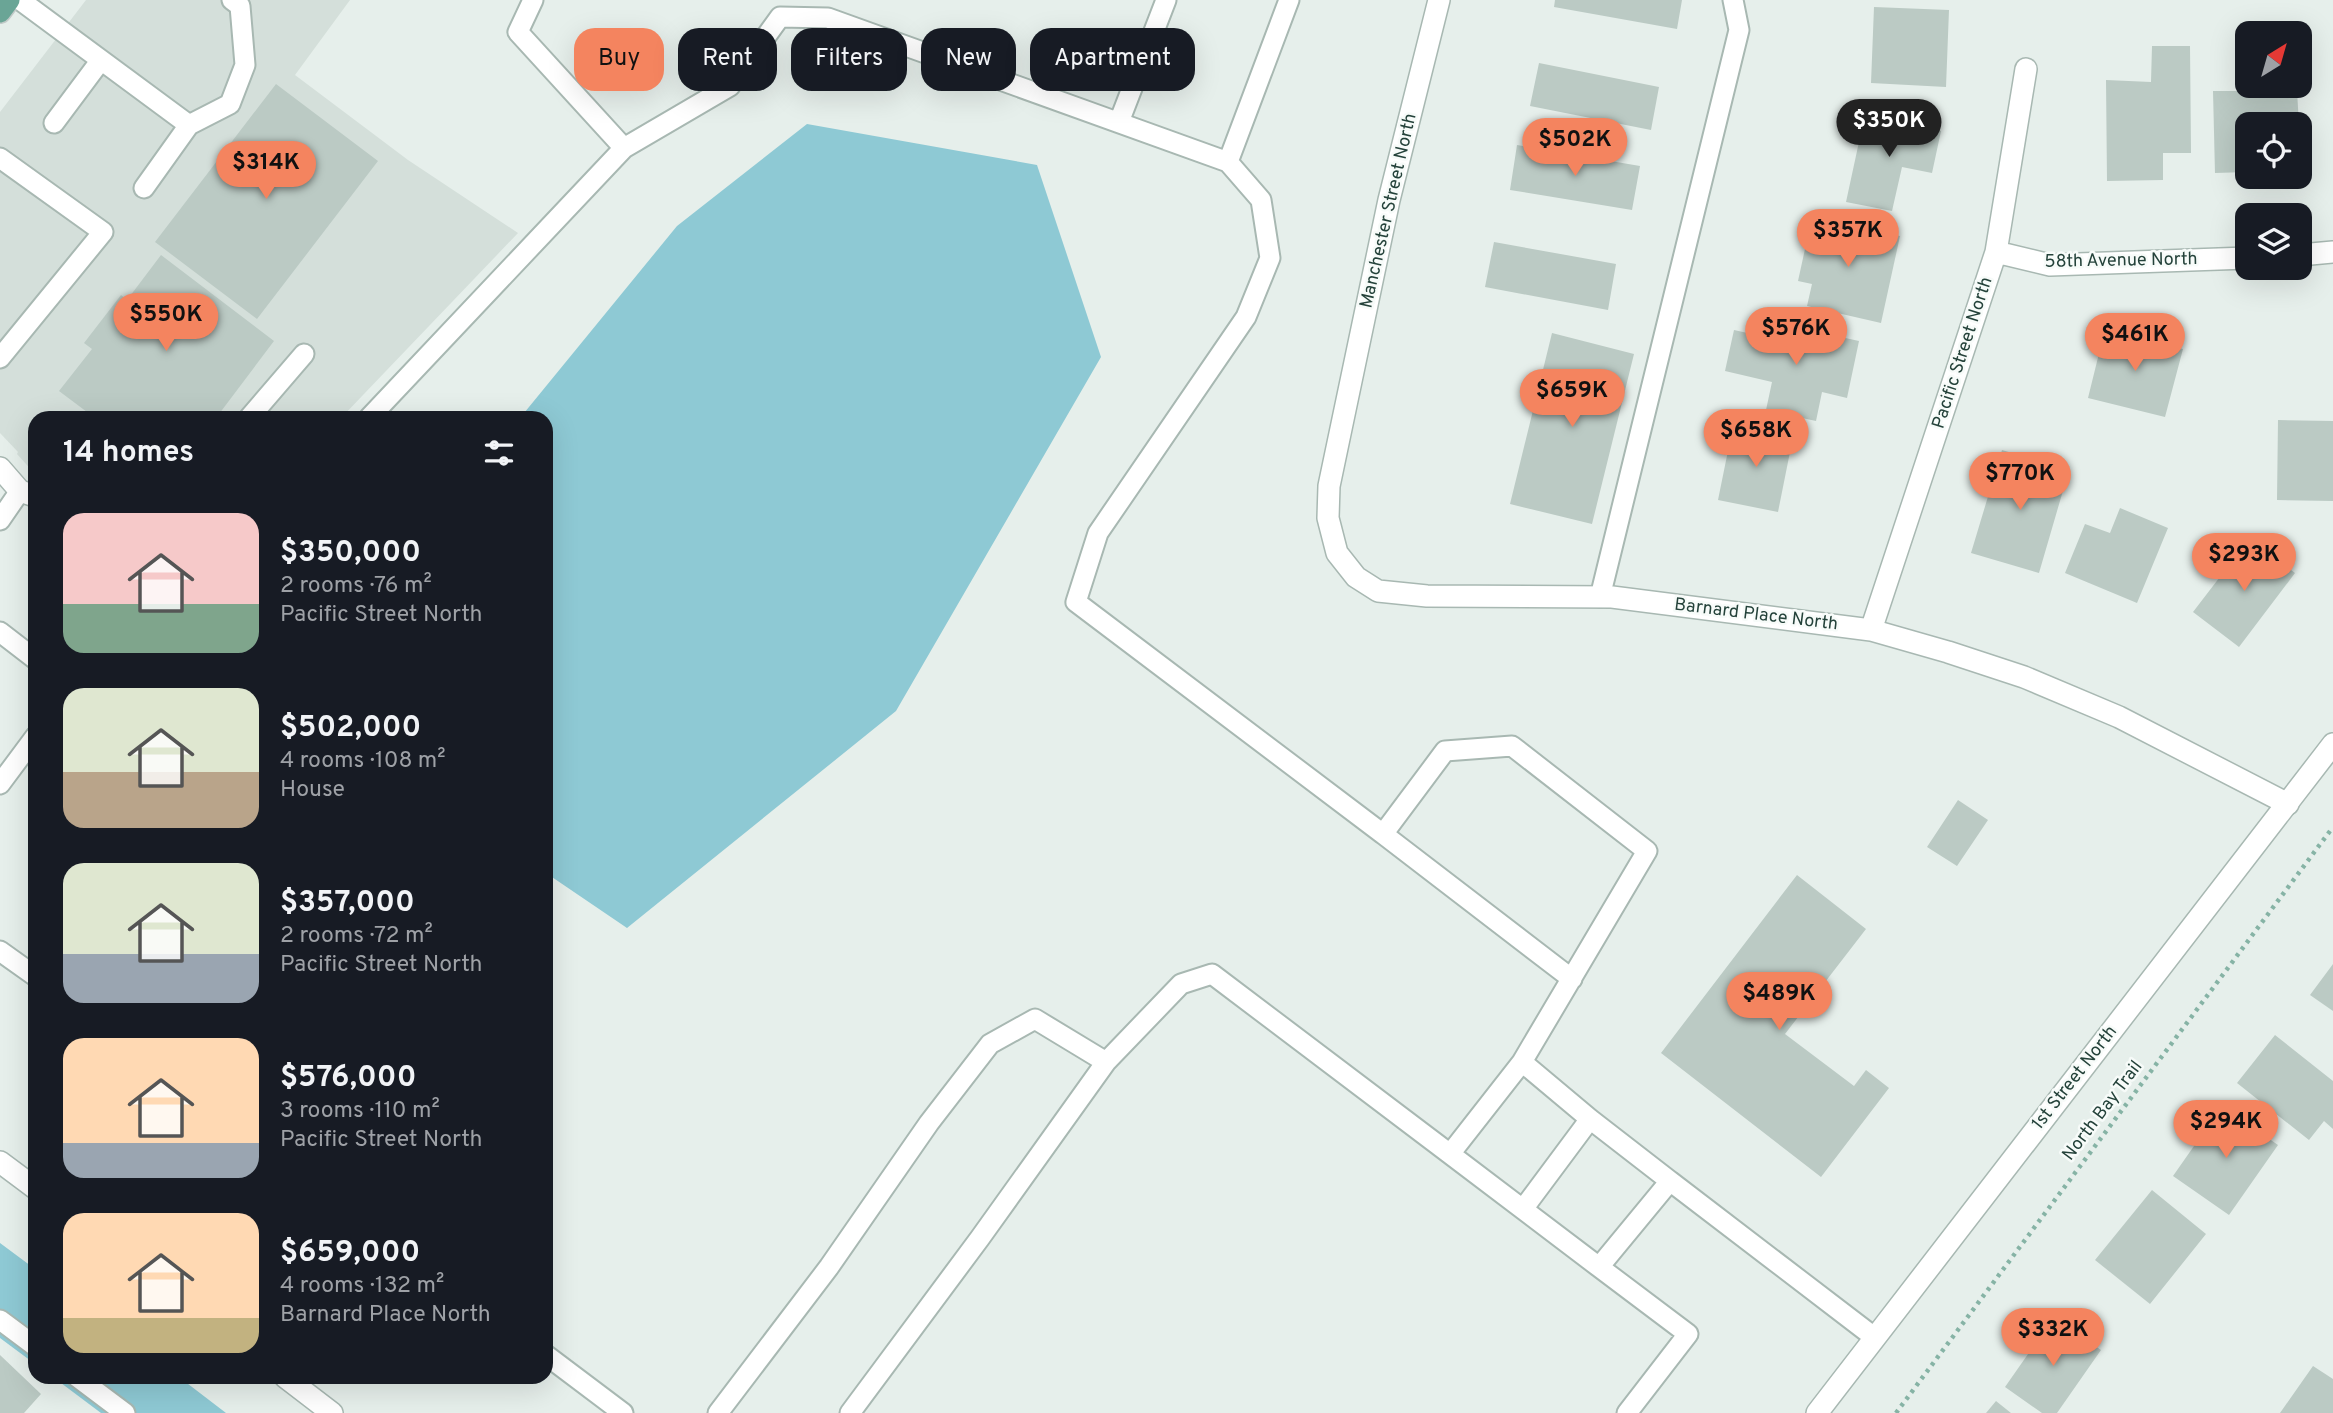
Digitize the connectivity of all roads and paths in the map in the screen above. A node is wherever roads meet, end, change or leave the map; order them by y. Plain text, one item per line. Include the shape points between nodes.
1 (9, 0) edge
2 (20, 0) edge
3 (233, 0) edge
4 (533, 0) edge
5 (1166, 0) edge
6 (1289, 0) edge
7 (1439, 0) edge
8 (1733, 0) edge
9 (0, 12) edge
10 (102, 60) junction
11 (2026, 69) dead end
12 (1119, 122) junction
13 (54, 124) dead end
14 (188, 125) junction
15 (624, 148) junction
16 (0, 158) edge
17 (1228, 162) junction
18 (144, 188) dead end
19 (1996, 252) junction
20 (2333, 252) edge
21 (2312, 254) edge
22 (2235, 258) edge
23 (303, 355) dead end
24 (0, 358) edge
25 (255, 411) edge
26 (376, 411) edge
27 (1343, 423) joint
28 (0, 468) edge
29 (28, 494) edge
30 (0, 520) edge
31 (1600, 597) junction
32 (1871, 630) junction
33 (0, 632) edge
34 (28, 654) edge
35 (2333, 744) edge
36 (28, 746) edge
37 (0, 784) edge
38 (2288, 804) junction
39 (2333, 827) edge
40 (1383, 834) junction
41 (0, 951) edge
42 (28, 971) edge
43 (1573, 979) junction
44 (1106, 1062) junction
45 (1522, 1062) junction
46 (1590, 1119) junction
47 (1450, 1154) junction
48 (0, 1161) edge
49 (1670, 1181) junction
50 (28, 1183) edge
51 (1524, 1209) junction
52 (1599, 1267) junction
53 (0, 1320) edge
54 (1874, 1337) junction
55 (28, 1341) edge
56 (553, 1361) edge
57 (86, 1384) edge
58 (294, 1384) edge
59 (125, 1413) edge
60 (332, 1413) edge
61 (622, 1413) edge
62 (718, 1413) edge
63 (850, 1413) edge
64 (1627, 1413) edge
65 (1817, 1413) edge
66 (1896, 1413) edge

1 - 9 main road
2 - 10 lane
3 - 14 lane via 240,6 245,65 230,104
4 - 15 lane via 519,32
5 - 12 lane
6 - 17 lane
7 - 27 street, Manchester Street North via 1389,200
8 - 31 lane via 1739,30
10 - 13 lane
10 - 14 lane
11 - 19 street, Pacific Street North
12 - 15 lane via 828,18 780,17 730,86
12 - 17 lane
14 - 18 lane
15 - 26 lane
16 - 24 lane via 103,232
17 - 40 lane via 1261,200 1270,258 1246,317 1098,533 1076,602
19 - 22 street, 58th Avenue North via 2050,265
19 - 32 street, Pacific Street North
20 - 21 street
23 - 25 lane
27 - 31 street, Barnard Place North via 1329,486 1328,518 1337,552 1356,577 1378,591 1427,596
28 - 29 street
29 - 30 lane
31 - 32 street, Barnard Place North
32 - 38 street, Barnard Place North via 2048,687
33 - 34 lane
35 - 38 street, 1st Street North
36 - 37 lane
38 - 54 street, 1st Street North
39 - 66 path, North Bay Trail
40 - 43 lane
40 - 43 lane via 1445,751 1512,746 1647,851
41 - 42 lane
43 - 45 lane
44 - 47 lane via 1181,984 1212,974
44 - 62 lane via 1035,1018 990,1044
44 - 63 lane
45 - 46 lane
45 - 47 lane
46 - 49 lane
46 - 51 lane
47 - 51 lane
48 - 50 street
49 - 52 lane
49 - 54 lane
51 - 52 lane
52 - 64 lane via 1688,1334
53 - 55 lane
54 - 65 street, 1st Street North
56 - 61 lane
57 - 59 lane
58 - 60 street

